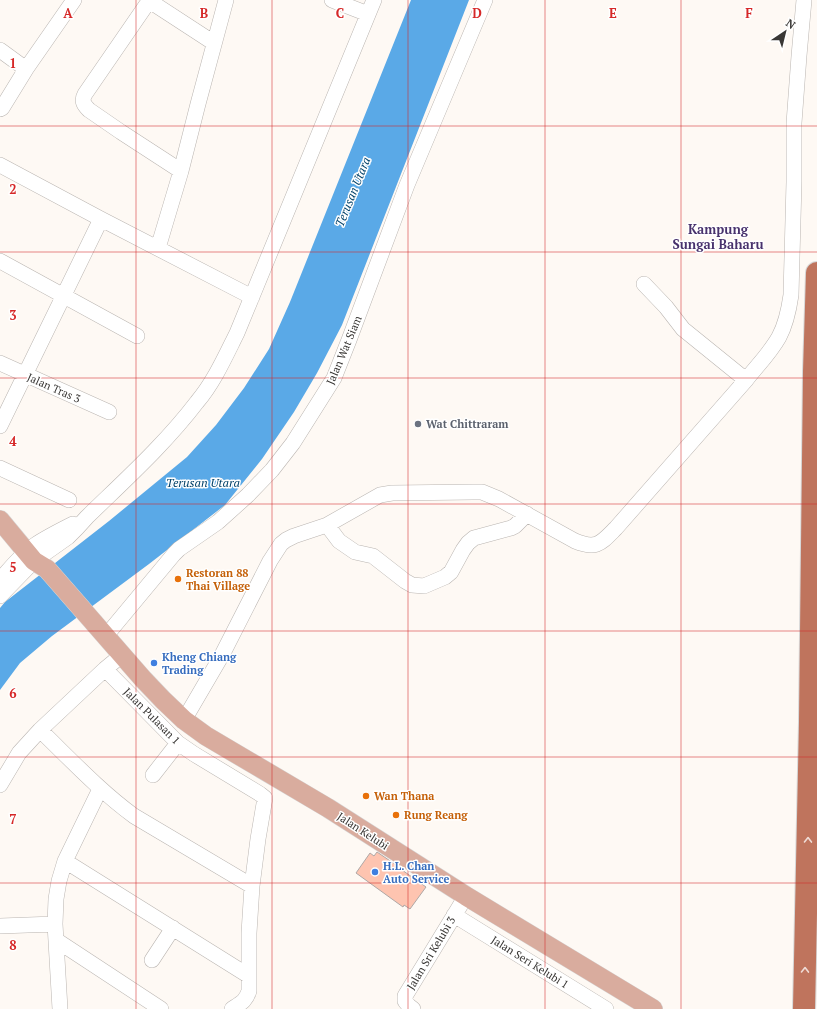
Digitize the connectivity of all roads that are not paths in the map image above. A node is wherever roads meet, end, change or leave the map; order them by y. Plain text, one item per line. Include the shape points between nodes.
1 (74, 0) edge
2 (149, 0) edge
3 (226, 0) edge
4 (332, 0) edge
5 (374, 0) edge
6 (485, 0) edge
7 (804, 0) edge
8 (368, 14) junction
9 (214, 43) junction
10 (0, 50) edge
11 (26, 69) junction
12 (0, 109) edge
13 (0, 165) edge
14 (181, 171) junction
15 (101, 219) junction
16 (158, 248) junction
17 (0, 261) edge
18 (817, 273) edge
19 (644, 284) dead end
20 (64, 296) junction
21 (252, 297) junction
22 (137, 336) dead end
23 (0, 363) edge
24 (26, 375) junction
25 (746, 380) junction
26 (109, 412) dead end
27 (0, 426) edge
28 (0, 468) edge
29 (69, 500) dead end
30 (0, 505) edge
31 (527, 514) junction
32 (0, 520) edge
33 (327, 525) junction
34 (39, 558) junction
35 (0, 580) edge
36 (0, 596) edge
37 (814, 612) edge
38 (101, 631) junction
39 (122, 655) junction
40 (104, 669) junction
41 (184, 720) junction
42 (40, 730) junction
43 (206, 736) junction
44 (178, 743) junction
45 (194, 754) junction
46 (153, 774) dead end
47 (0, 785) edge
48 (100, 789) junction
49 (66, 861) junction
50 (252, 886) junction
51 (466, 896) junction
52 (454, 915) junction
53 (55, 924) junction
54 (0, 926) edge
55 (173, 928) junction
56 (56, 940) junction
57 (152, 960) dead end
58 (249, 976) junction
59 (60, 1009) edge
60 (161, 1009) edge
61 (232, 1009) edge
62 (413, 1009) edge
63 (606, 1009) edge
64 (653, 1009) edge
65 (804, 1009) edge

1 - 11 street
2 - 9 street
2 - 14 street via 85,94 83,101 89,110
3 - 9 street
4 - 8 street
5 - 8 street
6 - 38 street, Jalan Wat Siam via 407,185 334,378 293,443 272,470 218,522 179,549
7 - 25 street via 794,123 789,310 779,338
8 - 21 street
9 - 14 street
10 - 11 street
11 - 12 street
13 - 15 street
14 - 16 street
15 - 16 street
15 - 20 street
16 - 21 street
17 - 20 street
18 - 37 highway
19 - 25 street via 683,328
20 - 22 street
20 - 24 street
21 - 34 street via 237,333 198,402 165,440 87,517
23 - 24 street, Jalan Tras 3
24 - 26 street, Jalan Tras 3
24 - 27 street
25 - 31 street via 601,542 584,545
28 - 29 street
30 - 34 main road via 14,519
31 - 33 street via 499,498 482,492 392,493 380,495
31 - 33 street via 511,528 468,542 451,572 424,586 405,581 373,556 355,552 339,541
32 - 34 main road
33 - 41 street via 294,536 281,544
34 - 35 street via 8,571
34 - 36 street
34 - 38 main road, Jalan Kelubi
65 -> 37 highway
38 - 39 main road, Jalan Kelubi
39 - 40 street
39 - 41 main road, Jalan Kelubi
40 - 42 street
40 - 44 street, Jalan Pulasan 1
41 - 43 main road, Jalan Kelubi
42 - 47 street via 19,753
42 - 48 street
43 - 45 street
43 - 51 main road, Jalan Kelubi via 328,808
44 - 45 street, Jalan Pulasan 1
44 - 46 street
45 - 50 street, Jalan Pulasan 1 via 265,798
48 - 49 street
48 - 50 street via 134,816
49 - 53 street via 58,881
49 - 55 street
50 - 58 street
51 - 52 street, Jalan Sri Kelubi 3
51 - 64 main road, Jalan Kelubi
52 - 62 street, Jalan Sri Kelubi 3 via 405,996 405,1001
52 - 63 street, Jalan Seri Kelubi 1
53 - 54 street
53 - 56 street
55 - 57 street
55 - 58 street
56 - 59 street
56 - 60 street
58 - 61 street via 247,997

